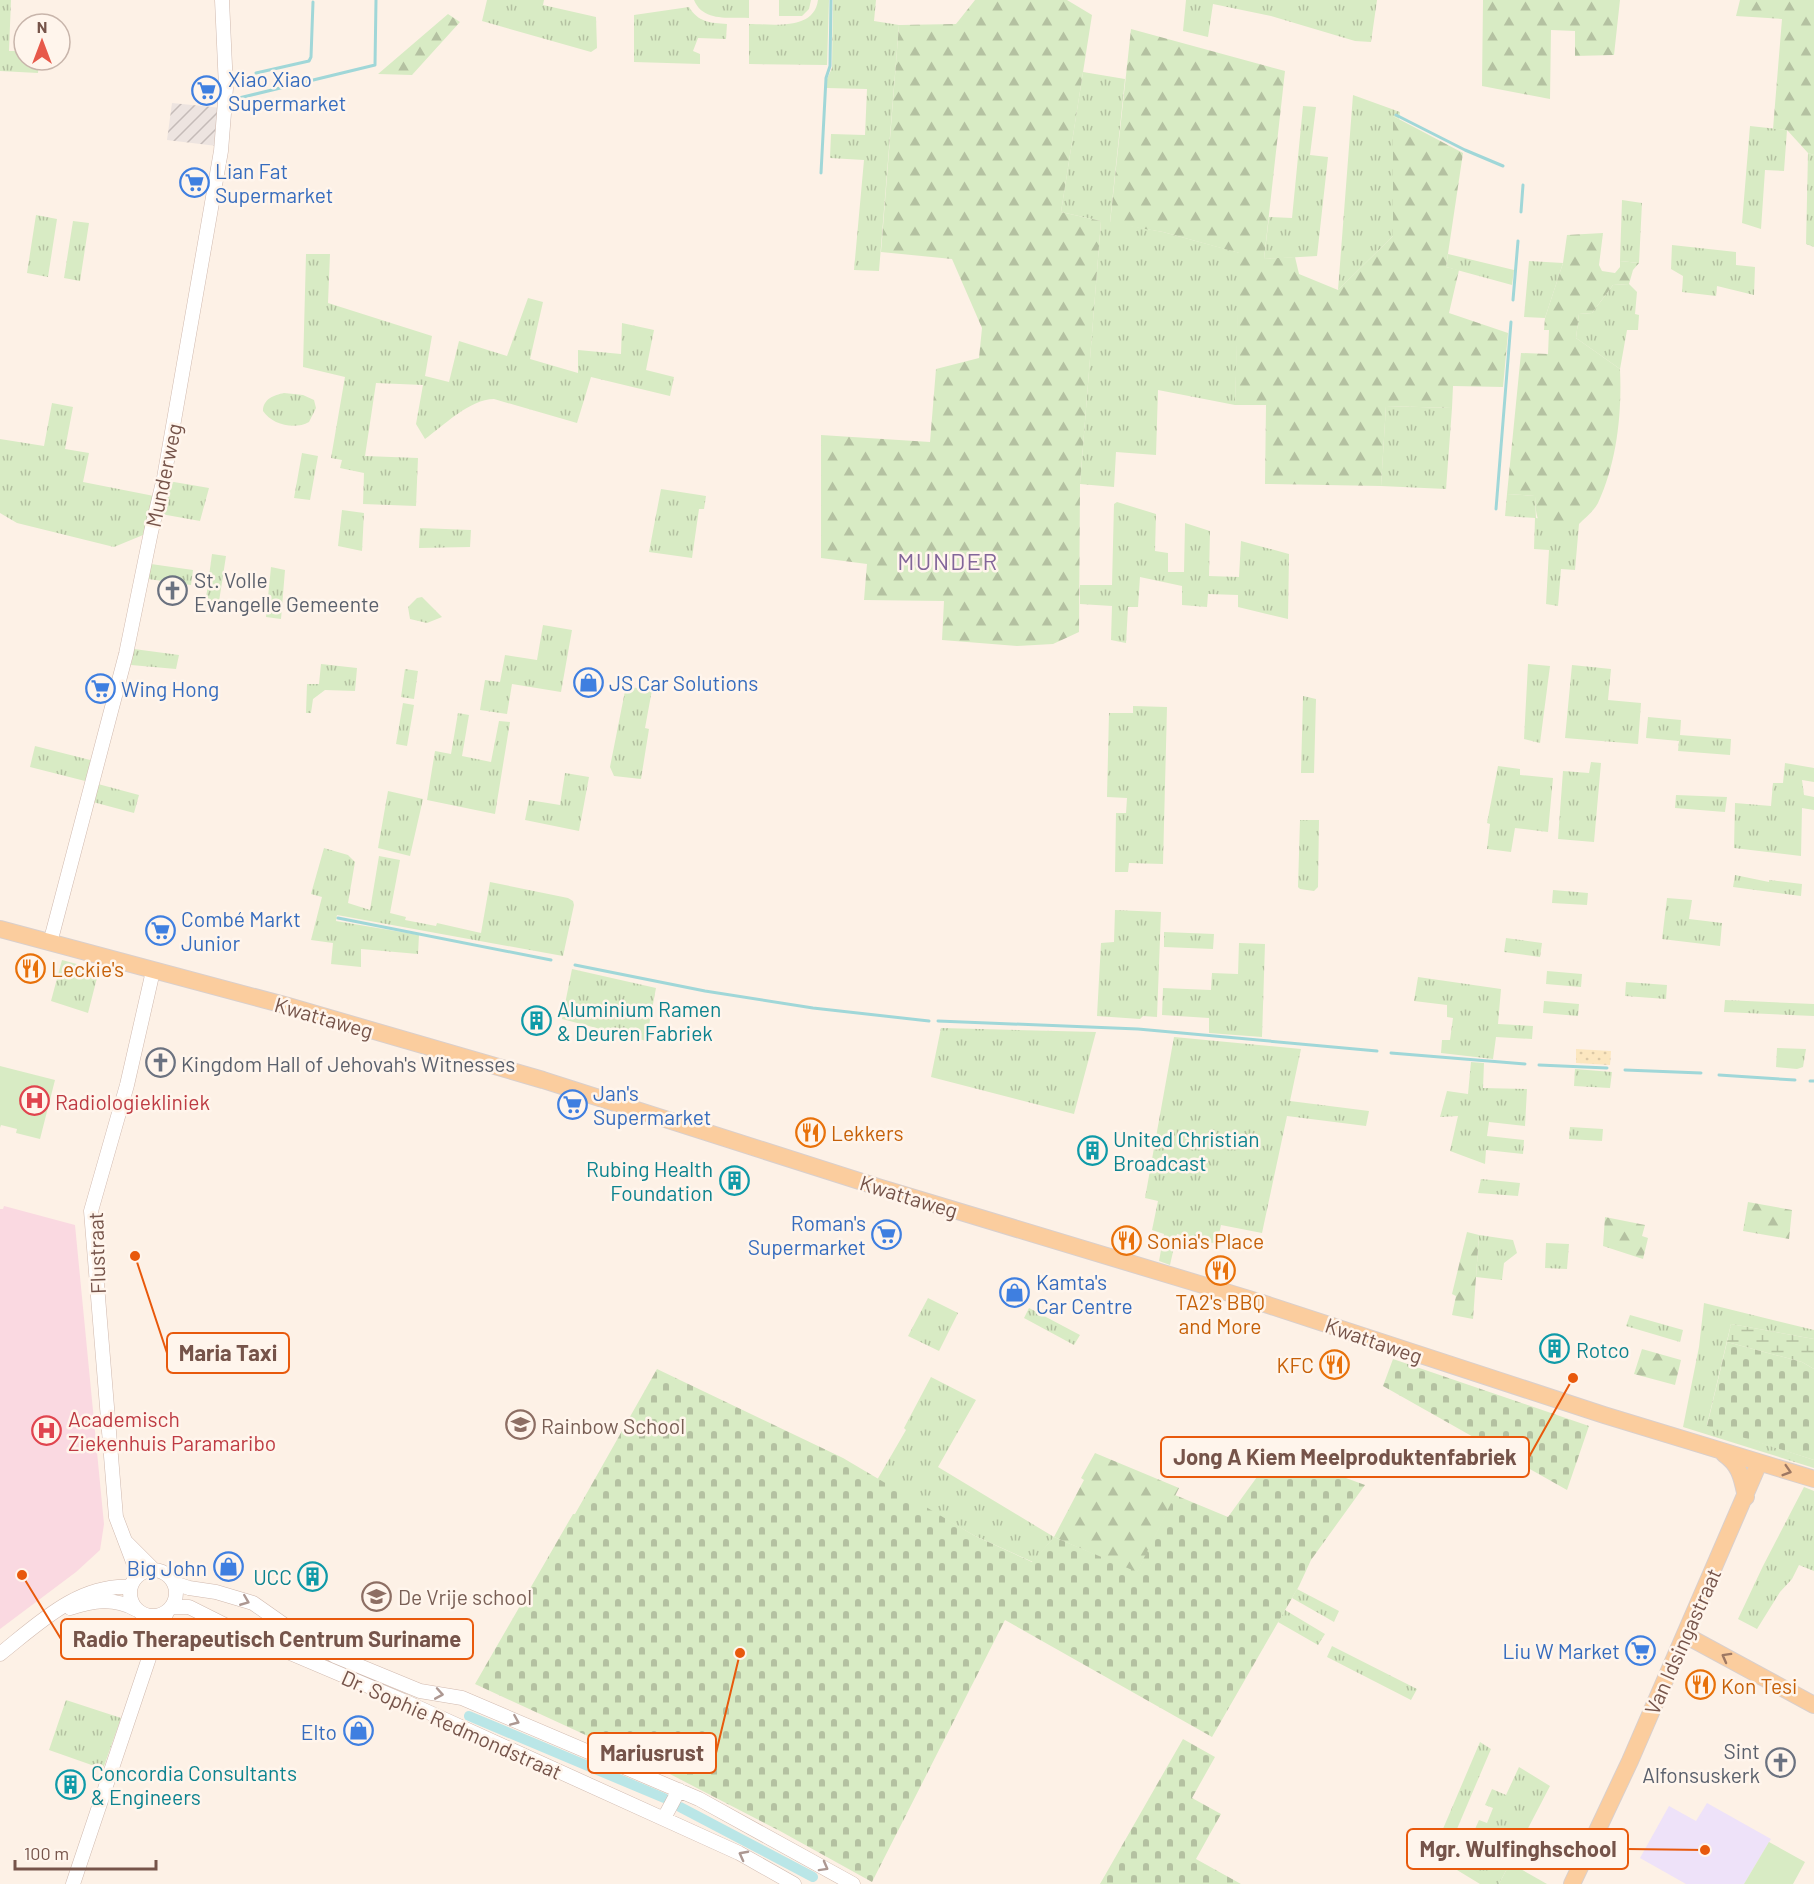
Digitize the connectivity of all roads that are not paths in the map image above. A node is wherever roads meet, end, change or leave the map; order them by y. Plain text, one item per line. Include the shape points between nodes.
1 (222, 0) edge
2 (0, 929) edge
3 (50, 943) junction
4 (153, 971) junction
5 (1715, 1449) junction
6 (1759, 1462) junction
7 (1814, 1479) edge
8 (1746, 1497) junction
9 (124, 1541) junction
10 (154, 1570) junction
11 (138, 1575) junction
12 (174, 1583) junction
13 (130, 1587) junction
14 (169, 1610) junction
15 (140, 1612) junction
16 (51, 1615) junction
17 (1685, 1635) junction
18 (151, 1652) junction
19 (0, 1654) edge
20 (1814, 1705) edge
21 (679, 1790) junction
22 (664, 1818) junction
23 (73, 1884) edge
24 (794, 1884) edge
25 (853, 1884) edge
26 (1572, 1884) edge

1 - 3 street, Munderweg via 226,88 221,151 164,478 126,654
2 - 3 main road, Kwattaweg
3 - 4 main road, Kwattaweg
4 - 5 main road, Kwattaweg via 543,1080 1259,1302
4 - 9 street, Flustraat via 127,1085 91,1211 116,1517
5 - 6 main road, Kwattaweg
5 - 8 main road via 1737,1465
6 -> 7 main road, Kwattaweg
6 - 8 main road, Van Idsingastraat
8 - 17 main road, Van Idsingastraat
9 - 10 street, Flustraat
9 - 11 street, Flustraat
10 - 11 street
10 - 12 street via 165,1573
11 - 13 street
12 - 14 street via 176,1594
12 -> 21 street, Dr. Sophie Redmondstraat via 253,1603 335,1656 420,1690 462,1698
13 - 15 street via 129,1596
13 - 16 street via 90,1592
14 - 15 street via 156,1616
14 - 18 street
14 - 22 street, Dr. Sophie Redmondstraat via 189,1607
15 - 16 street via 121,1602 104,1601
15 - 18 street via 152,1631
16 - 19 street
20 -> 17 main road
17 - 26 main road, Van Idsingastraat
18 - 23 street
21 - 22 street
21 -> 25 street, Dr. Sophie Redmondstraat
24 -> 22 street, Dr. Sophie Redmondstraat

